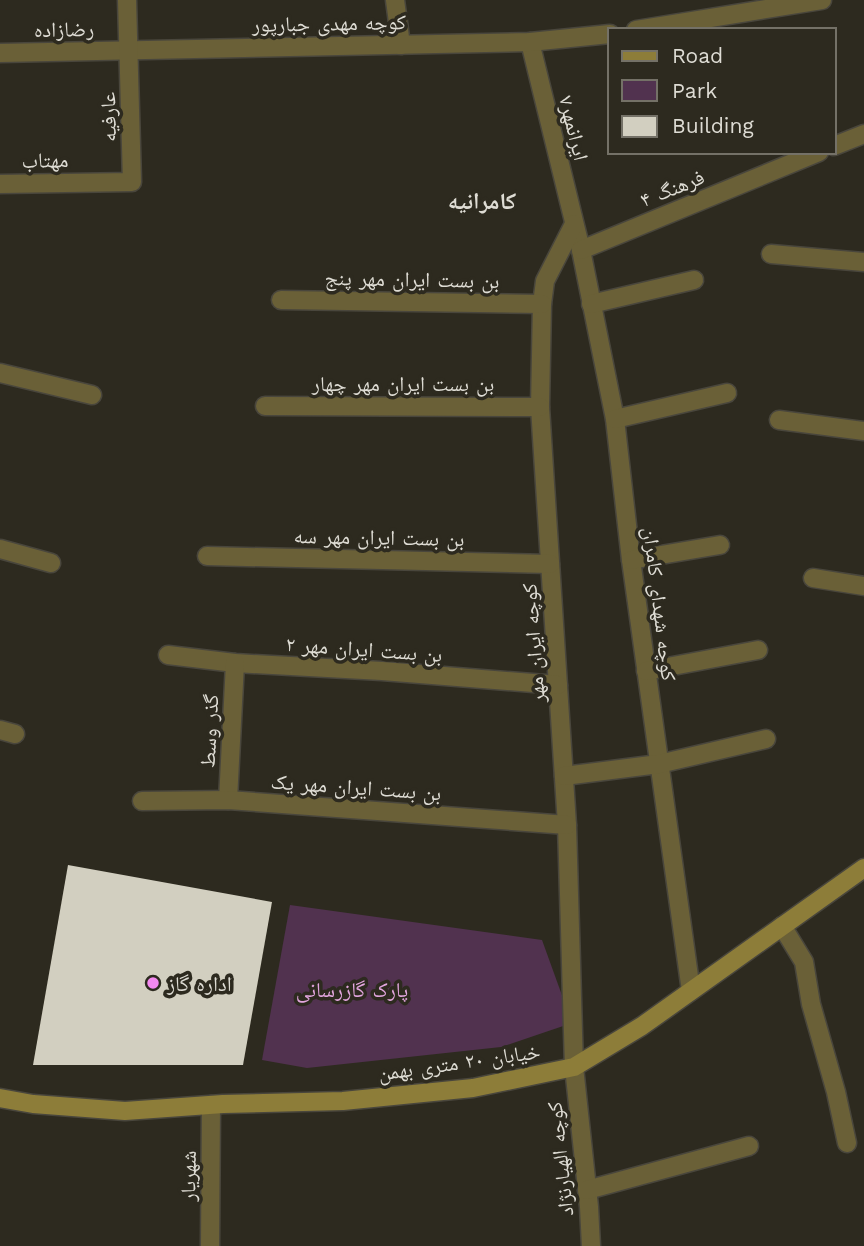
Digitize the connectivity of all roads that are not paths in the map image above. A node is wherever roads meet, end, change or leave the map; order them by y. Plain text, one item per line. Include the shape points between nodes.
1 (127, 0) edge
2 (396, 0) edge
3 (822, 0) edge
4 (796, 1) edge
5 (647, 28) edge
6 (608, 34) edge
7 (530, 42) junction
8 (401, 45) junction
9 (129, 50) junction
10 (0, 53) edge
11 (864, 134) edge
12 (836, 145) edge
13 (814, 154) edge
14 (132, 182) joint
15 (0, 184) edge
16 (575, 225) junction
17 (581, 250) junction
18 (771, 254) dead end
19 (864, 261) edge
20 (694, 280) dead end
21 (281, 300) dead end
22 (591, 303) junction
23 (542, 304) junction
24 (0, 373) edge
25 (727, 393) dead end
26 (92, 395) dead end
27 (265, 405) dead end
28 (540, 407) junction
29 (615, 419) junction
30 (779, 419) dead end
31 (864, 431) edge
32 (720, 545) dead end
33 (0, 549) edge
34 (207, 556) dead end
35 (631, 560) junction
36 (51, 563) dead end
37 (551, 564) junction
38 (813, 578) dead end
39 (864, 586) edge
40 (758, 650) dead end
41 (168, 655) dead end
42 (235, 663) junction
43 (646, 671) junction
44 (558, 685) junction
45 (766, 739) dead end
46 (659, 764) junction
47 (564, 776) junction
48 (228, 800) junction
49 (142, 801) dead end
50 (567, 825) junction
51 (864, 868) edge
52 (782, 926) junction
53 (691, 992) junction
54 (574, 1067) junction
55 (0, 1098) edge
56 (211, 1105) junction
57 (847, 1143) dead end
58 (749, 1146) dead end
59 (587, 1190) junction
60 (210, 1246) edge
61 (591, 1246) edge

1 - 9 street, عارفیه
2 - 8 street
3 - 4 street
4 - 5 street
6 - 7 street, کوچه مهدی جبارپور
7 - 8 street, کوچه مهدی جبارپور
7 - 16 street, ایرانمهر۷
8 - 9 street, کوچه مهدی جبارپور
9 - 10 street, رضازاده
9 - 14 street, عارفیه
11 - 12 street
13 - 17 street, فرهنگ ۴
14 - 15 street, مهتاب
16 - 17 street, کوچه شهدای کامران
16 - 23 street, کوچه ایران مهر via 545,281
17 - 22 street, کوچه شهدای کامران
18 - 19 street
20 - 22 street
21 - 23 street, بن بست ایران مهر پنج
22 - 29 street, کوچه شهدای کامران
23 - 28 street, کوچه ایران مهر
24 - 26 street
25 - 29 street
27 - 28 street, بن بست ایران مهر چهار
28 - 37 street, کوچه ایران مهر
29 - 35 street, کوچه شهدای کامران
30 - 31 street
32 - 35 street
33 - 36 street
34 - 37 street, بن بست ایران مهر سه
35 - 43 street, کوچه شهدای کامران
37 - 44 street, کوچه ایران مهر
38 - 39 street
40 - 43 street
41 - 42 street, ۲ بن بست ایران مهر
42 - 44 street, ۲ بن بست ایران مهر
42 - 48 street, گذر وسط
43 - 46 street, کوچه شهدای کامران
44 - 47 street, کوچه ایران مهر
45 - 46 street
46 - 47 street
46 - 53 street, کوچه شهدای کامران
47 - 50 street, کوچه ایران مهر
48 - 49 street, بن بست ایران مهر یک
48 - 50 street, بن بست ایران مهر یک
50 - 54 street, کوچه ایران مهر
51 - 52 street, خیابان ۲۰ متری بهمن
52 - 53 street, خیابان ۲۰ متری بهمن
52 - 57 street via 804,962
53 - 54 street, خیابان ۲۰ متری بهمن
54 - 56 street, خیابان ۲۰ متری بهمن via 473,1088 342,1101
54 - 59 street, کوچه الهیارنژاد
55 - 56 street, خیابان ۲۰ متری بهمن via 125,1111
56 - 60 street, شهریار
58 - 59 street
59 - 61 street, کوچه الهیارنژاد

